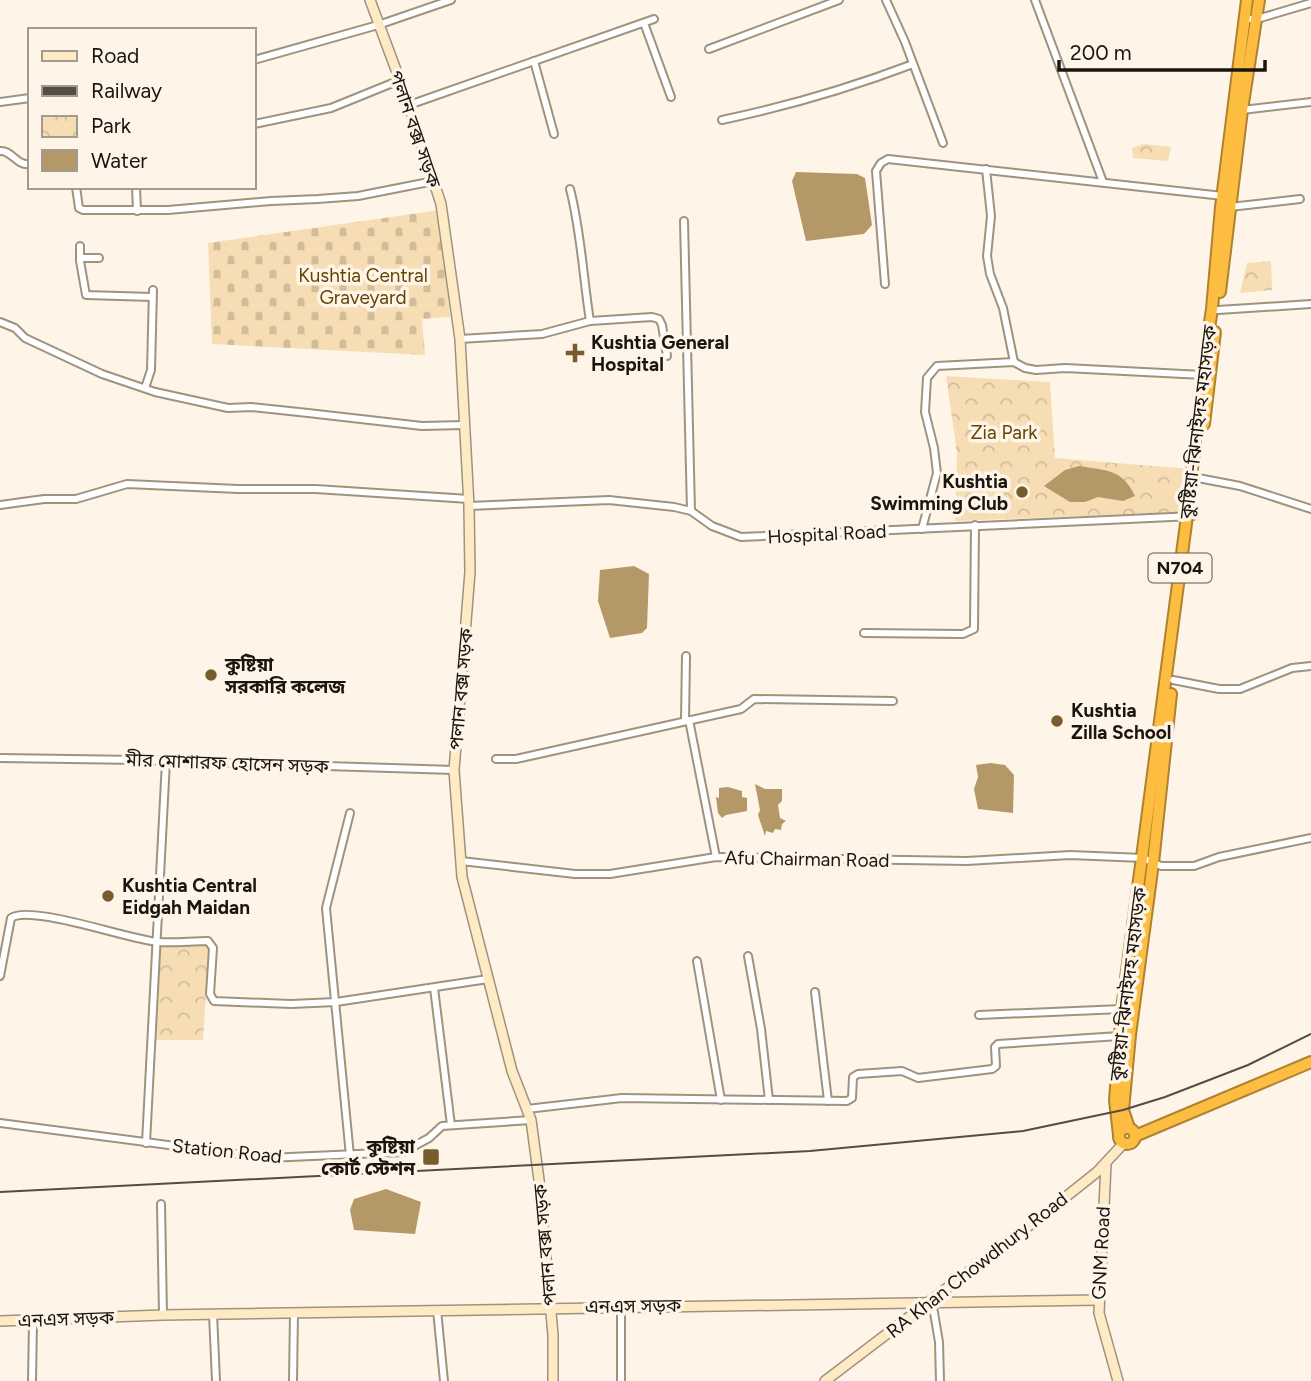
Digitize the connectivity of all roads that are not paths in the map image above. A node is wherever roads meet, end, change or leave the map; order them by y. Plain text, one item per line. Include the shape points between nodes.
1 (370, 0) edge
2 (451, 0) edge
3 (839, 0) edge
4 (886, 0) edge
5 (1035, 0) edge
6 (1247, 0) edge
7 (1259, 0) edge
8 (1311, 3) edge
9 (654, 19) dead end
10 (1244, 19) junction
11 (1257, 19) junction
12 (644, 23) junction
13 (378, 25) junction
14 (709, 49) dead end
15 (256, 59) edge
16 (534, 61) junction
17 (914, 64) junction
18 (400, 80) junction
19 (671, 97) dead end
20 (28, 98) edge
21 (0, 102) edge
22 (1311, 102) edge
23 (410, 106) junction
24 (1242, 110) junction
25 (722, 120) dead end
26 (256, 124) edge
27 (554, 135) dead end
28 (943, 143) dead end
29 (0, 151) edge
30 (28, 164) edge
31 (986, 169) junction
32 (434, 181) junction
33 (1103, 182) junction
34 (76, 189) edge
35 (136, 189) edge
36 (570, 189) dead end
37 (1300, 199) dead end
38 (1228, 200) junction
39 (137, 211) junction
40 (684, 221) dead end
41 (80, 246) dead end
42 (80, 258) junction
43 (99, 258) dead end
44 (885, 284) dead end
45 (1311, 304) edge
46 (1218, 310) junction
47 (590, 321) junction
48 (0, 322) edge
49 (460, 339) junction
50 (667, 356) dead end
51 (1014, 362) junction
52 (1206, 375) junction
53 (145, 388) junction
54 (464, 425) junction
55 (1198, 453) junction
56 (1198, 478) junction
57 (469, 502) junction
58 (0, 505) edge
59 (1311, 509) edge
60 (691, 511) junction
61 (1190, 516) junction
62 (975, 525) junction
63 (922, 529) junction
64 (1178, 609) junction
65 (864, 633) dead end
66 (686, 656) dead end
67 (1311, 666) edge
68 (1173, 680) junction
69 (892, 701) dead end
70 (687, 720) junction
71 (0, 758) edge
72 (496, 759) dead end
73 (166, 761) junction
74 (454, 770) junction
75 (350, 813) dead end
76 (1311, 838) edge
77 (716, 857) junction
78 (461, 861) junction
79 (1148, 861) junction
80 (157, 942) junction
81 (748, 956) dead end
82 (697, 961) dead end
83 (1133, 972) junction
84 (0, 976) edge
85 (488, 979) junction
86 (434, 988) junction
87 (815, 992) dead end
88 (336, 1002) junction
89 (1122, 1009) junction
90 (979, 1015) dead end
91 (1119, 1036) junction
92 (1123, 1060) junction
93 (1311, 1062) edge
94 (721, 1100) junction
95 (769, 1100) junction
96 (828, 1101) junction
97 (527, 1109) junction
98 (531, 1119) junction
99 (0, 1123) edge
100 (451, 1125) junction
101 (1127, 1136) junction
102 (146, 1143) junction
103 (350, 1156) junction
104 (1106, 1164) junction
105 (161, 1204) dead end
106 (1099, 1300) junction
107 (932, 1301) junction
108 (621, 1306) junction
109 (550, 1308) junction
110 (437, 1310) junction
111 (295, 1313) junction
112 (213, 1314) junction
113 (163, 1315) junction
114 (0, 1321) edge
115 (33, 1322) junction
116 (32, 1381) edge
117 (216, 1381) edge
118 (293, 1381) edge
119 (444, 1381) edge
120 (553, 1381) edge
121 (621, 1381) edge
122 (825, 1381) edge
123 (940, 1381) edge
124 (1118, 1381) edge

1 - 13 main road, পলান বক্স সড়ক
2 - 13 street
3 - 14 street
4 - 17 street
5 - 33 street
6 - 10 highway, কুষ্টিয়া-ঝিনাইদহ মহাসড়ক / N704
7 - 11 highway, কুষ্টিয়া-ঝিনাইদহ মহাসড়ক / N704
8 - 11 street
9 - 12 street
10 - 11 street
10 - 38 highway, কুষ্টিয়া-ঝিনাইদহ মহাসড়ক / N704
11 - 24 highway, কুষ্টিয়া-ঝিনাইদহ মহাসড়ক / N704
12 - 16 street
12 - 19 street
13 - 15 street
13 - 18 main road, পলান বক্স সড়ক
16 - 23 street
16 - 27 street
17 - 25 street via 787,106
17 - 28 street
18 - 23 main road, পলান বক্স সড়ক
18 - 26 street via 331,108
20 - 21 street
22 - 24 street
23 - 32 main road, পলান বক্স সড়ক
24 - 38 highway, কুষ্টিয়া-ঝিনাইদহ মহাসড়ক / N704
29 - 30 street
31 - 33 street
31 - 44 street via 900,159 881,163 876,171
31 - 51 street via 992,216 989,265
32 - 39 street via 358,196
32 - 49 main road, পলান বক্স সড়ক
33 - 38 street
34 - 39 street via 83,210
35 - 39 street
36 - 47 street
37 - 38 street
38 - 46 highway, কুষ্টিয়া-ঝিনাইদহ মহাসড়ক / N704
38 - 52 highway, কুষ্টিয়া-ঝিনাইদহ মহাসড়ক / N704
40 - 60 street
41 - 42 street
42 - 43 street
42 - 53 street via 86,295 152,294 150,370
45 - 46 street
46 - 52 highway, কুষ্টিয়া-ঝিনাইদহ মহাসড়ক / N704
47 - 49 street via 542,334
47 - 50 street via 659,319
48 - 53 street via 102,374
49 - 54 main road, পলান বক্স সড়ক
51 - 52 street via 1036,370
51 - 63 street via 937,366 926,378 925,412 937,473
52 - 55 highway, কুষ্টিয়া-ঝিনাইদহ মহাসড়ক / N704
53 - 54 street via 228,408 422,426
54 - 57 main road, পলান বক্স সড়ক
55 - 56 highway, কুষ্টিয়া-ঝিনাইদহ মহাসড়ক / N704
55 - 61 highway, কুষ্টিয়া-ঝিনাইদহ মহাসড়ক / N704
56 - 59 street
56 - 61 highway, কুষ্টিয়া-ঝিনাইদহ মহাসড়ক / N704
57 - 58 street, Hospital Road via 316,489 127,484 76,499
57 - 60 street, Hospital Road via 609,500
57 - 74 main road, পলান বক্স সড়ক via 470,572
60 - 63 street, Hospital Road via 712,526 741,537
61 - 62 street, Hospital Road
61 - 64 highway, কুষ্টিয়া-ঝিনাইদহ মহাসড়ক / N704
62 - 63 street, Hospital Road
62 - 65 street via 974,629 963,634
64 - 68 highway, কুষ্টিয়া-ঝিনাইদহ মহাসড়ক / N704
64 - 79 highway, কুষ্টিয়া-ঝিনাইদহ মহাসড়ক / N704
66 - 70 street
67 - 68 street via 1292,668 1240,690
68 - 79 highway, কুষ্টিয়া-ঝিনাইদহ মহাসড়ক / N704
69 - 70 street via 754,699 741,709
70 - 72 street via 516,759
70 - 77 street
71 - 73 street, মীর মোশারফ হোসেন সড়ক
73 - 74 street, মীর মোশারফ হোসেন সড়ক
73 - 80 street
74 - 78 main road, পলান বক্স সড়ক
75 - 88 street via 326,908
76 - 79 street, Afu Chairman Road via 1194,866 1161,866
77 - 78 street, Afu Chairman Road via 610,874
77 - 79 street, Afu Chairman Road via 967,861 1070,855
78 - 85 main road, পলান বক্স সড়ক
79 - 83 highway, কুষ্টিয়া-ঝিনাইদহ মহাসড়ক / N704
80 - 84 street via 48,917 17,915 11,918
80 - 88 street via 211,943 210,994 214,1001
80 - 102 street
81 - 95 street
82 - 94 street
83 - 89 highway, কুষ্টিয়া-ঝিনাইদহ মহাসড়ক / N704
83 - 92 highway, কুষ্টিয়া-ঝিনাইদহ মহাসড়ক / N704
85 - 86 street
85 - 97 main road, পলান বক্স সড়ক
86 - 88 street
86 - 100 street
87 - 96 street
88 - 103 street
89 - 90 street
89 - 91 highway, কুষ্টিয়া-ঝিনাইদহ মহাসড়ক / N704
91 - 92 highway, কুষ্টিয়া-ঝিনাইদহ মহাসড়ক / N704
91 - 96 street via 998,1044 992,1069 918,1078 902,1071 858,1074 853,1077 850,1100
92 - 101 highway, কুষ্টিয়া-ঝিনাইদহ মহাসড়ক / N704
93 - 101 highway
94 - 95 street
94 - 97 street via 622,1098
95 - 96 street
97 - 98 main road, পলান বক্স সড়ক
98 - 100 street, Station Road
98 - 109 main road, পলান বক্স সড়ক
99 - 102 street, Station Road
100 - 103 street, Station Road via 442,1126 404,1153
101 - 104 main road, RA Khan Chowdhury Road
102 - 103 street, Station Road via 267,1158
104 - 106 main road, GNM Road
104 - 107 main road, RA Khan Chowdhury Road
105 - 113 street
106 - 107 main road, এনএস সড়ক
106 - 124 main road, GNM Road
107 - 108 main road, এনএস সড়ক
107 - 122 main road, RA Khan Chowdhury Road
107 - 123 street
108 - 109 main road, এনএস সড়ক
108 - 121 street
109 - 110 main road, এনএস সড়ক
109 - 120 main road, পলান বক্স সড়ক
110 - 111 main road, এনএস সড়ক
110 - 119 street
111 - 112 main road, এনএস সড়ক
111 - 118 street
112 - 113 main road, এনএস সড়ক
112 - 117 street
113 - 115 main road, এনএস সড়ক
114 - 115 main road, এনএস সড়ক
115 - 116 street

